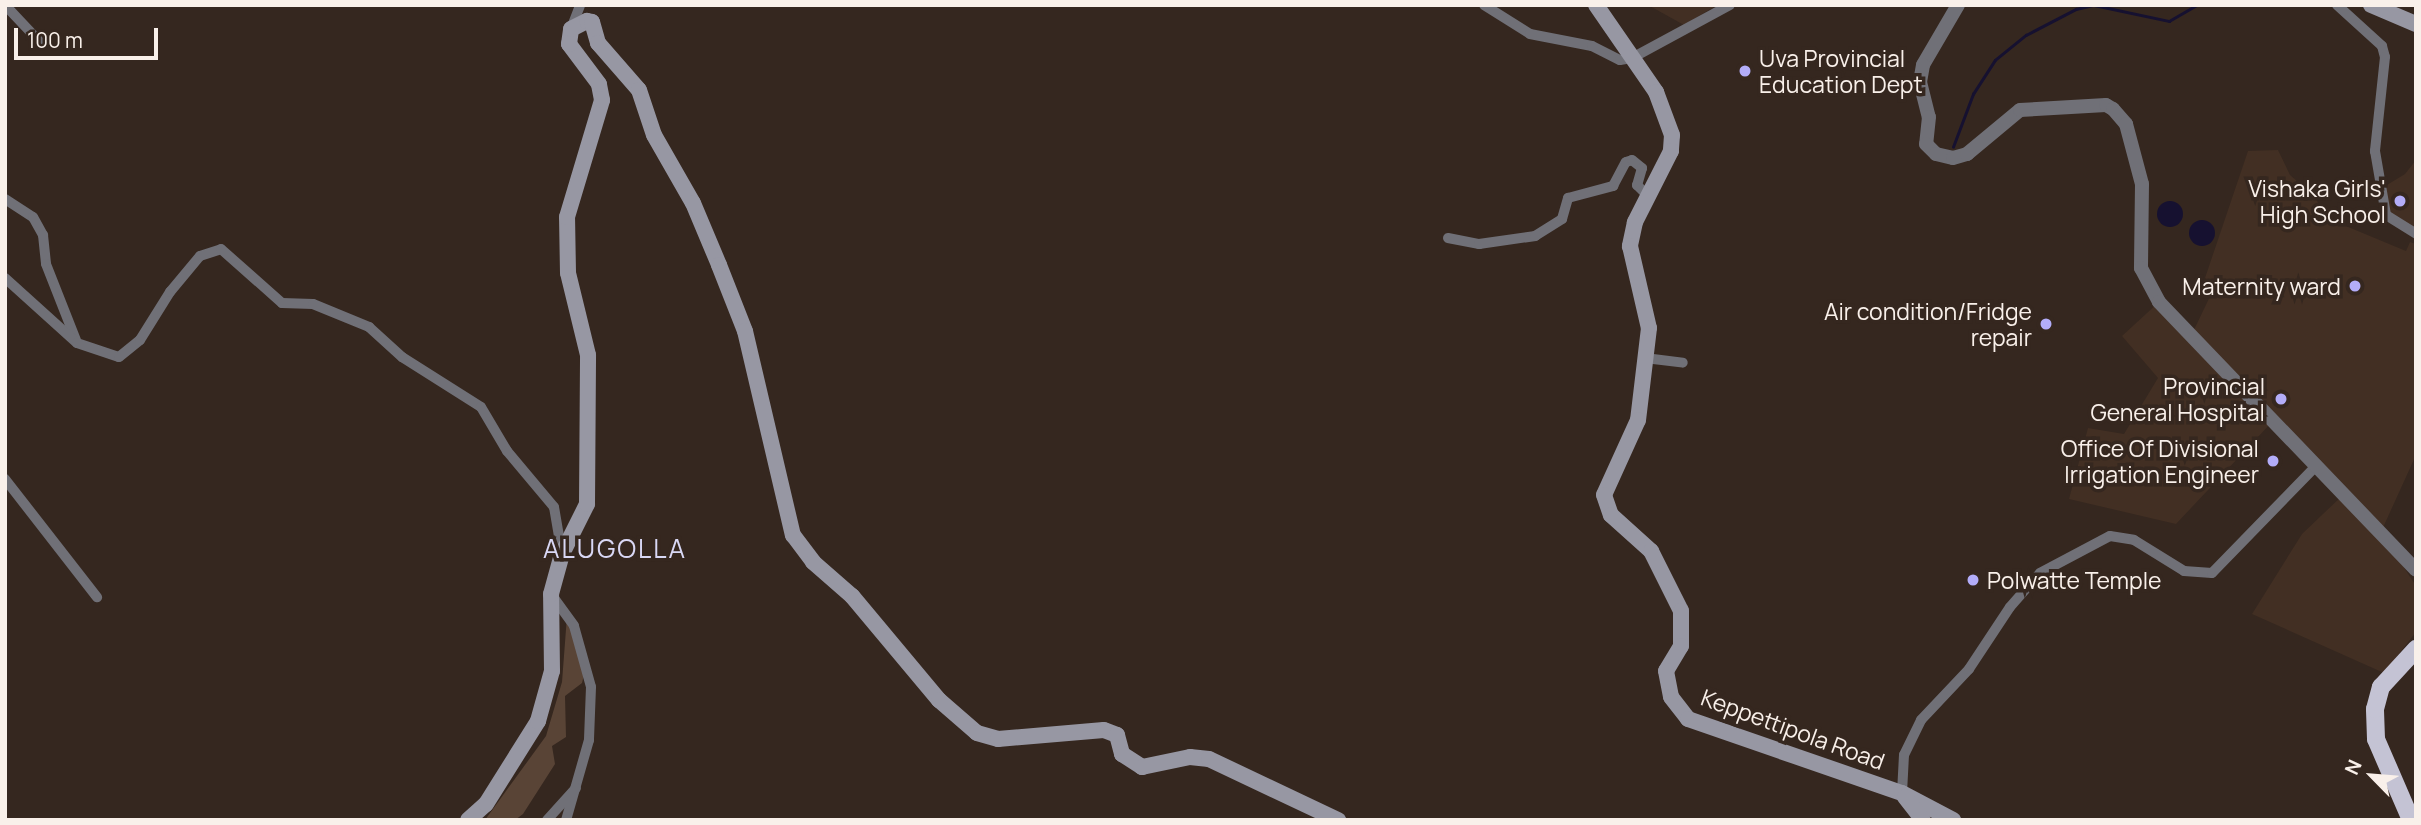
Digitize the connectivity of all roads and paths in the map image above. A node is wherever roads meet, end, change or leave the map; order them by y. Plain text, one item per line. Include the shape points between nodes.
1 (5, 5) edge
2 (580, 5) edge
3 (1483, 5) edge
4 (1596, 5) edge
5 (1730, 5) edge
6 (1958, 5) edge
7 (2337, 5) edge
8 (2371, 5) edge
9 (2416, 24) edge
10 (571, 29) junction
11 (39, 41) dead end
12 (1632, 58) junction
13 (1648, 196) junction
14 (5, 199) edge
15 (2416, 234) edge
16 (1448, 238) dead end
17 (5, 278) edge
18 (77, 343) junction
19 (1645, 358) junction
20 (1683, 363) dead end
21 (2318, 465) junction
22 (5, 479) edge
23 (562, 554) junction
24 (2416, 570) edge
25 (551, 594) junction
26 (97, 597) dead end
27 (2416, 649) edge
28 (579, 785) junction
29 (1902, 793) junction
30 (468, 820) edge
31 (547, 820) edge
32 (566, 820) edge
33 (1338, 820) edge
34 (1923, 820) edge
35 (1953, 820) edge
36 (2411, 820) edge

1 - 11 street
2 - 10 street
3 - 12 street via 1530,34 1592,46 1620,60
4 - 12 main road, Keppettipola Road
5 - 12 street
6 - 21 street via 1923,65 1920,82 1929,117 1926,144 1936,154 1953,158 1967,154 2020,110 2106,105 2113,109 2126,124 2142,184 2141,268 2146,283 2190,337
7 - 15 street via 2382,46 2385,57 2375,151 2386,215
8 - 9 main road
10 - 23 main road via 569,44 599,83 601,100 567,217 568,273 588,355 589,488 587,504
10 - 33 main road via 593,22 598,43 639,90 654,135 693,203 744,331 793,535 813,562 852,596 939,700 977,733 998,738 1104,730 1117,735 1122,754 1142,767 1190,757 1209,760
12 - 13 main road, Keppettipola Road via 1656,92 1672,135 1671,151
13 - 16 street via 1637,185 1642,168 1632,160 1626,162 1613,186 1568,198 1562,219 1535,236 1479,244
13 - 19 main road, Keppettipola Road via 1630,246 1630,261 1646,304
14 - 18 street via 33,217 43,235 46,264
17 - 18 street
18 - 23 street via 119,357 140,340 200,256 221,248 282,303 313,304 369,327 402,357 481,407 507,451 554,507
19 - 20 street
19 - 29 main road, Keppettipola Road via 1638,420 1604,495 1611,515 1651,551 1681,611 1681,646 1666,671 1671,697 1688,719
21 - 24 street
21 - 29 street via 2212,573 2184,571 2134,540 2110,536 2040,573 2010,607 1969,669 1921,720 1905,755
22 - 26 street
23 - 25 main road
25 - 28 street via 574,626 591,687 589,740
25 - 30 main road via 552,671 538,721 486,804
27 - 36 highway via 2381,687 2375,709 2376,739
28 - 31 street
28 - 32 street
29 - 34 main road
29 - 35 main road, Keppettipola Road

